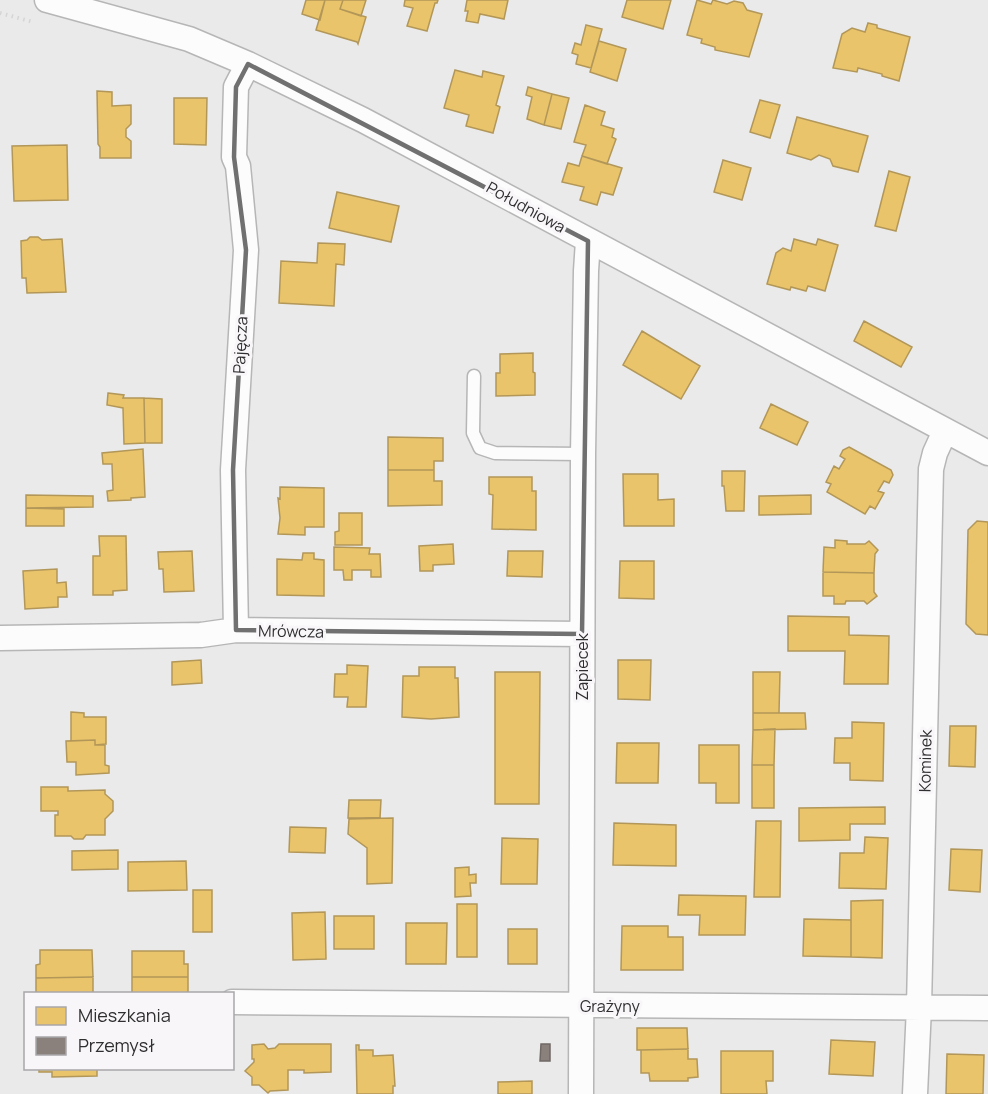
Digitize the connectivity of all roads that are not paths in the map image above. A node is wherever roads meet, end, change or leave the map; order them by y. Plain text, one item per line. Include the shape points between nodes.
1 (47, 0) edge
2 (248, 64) junction
3 (588, 241) junction
4 (474, 376) dead end
5 (945, 431) junction
6 (988, 453) edge
7 (583, 454) junction
8 (236, 630) junction
9 (582, 634) junction
10 (0, 638) edge
11 (234, 1002) edge
12 (582, 1006) junction
13 (919, 1007) junction
14 (988, 1008) edge
15 (581, 1094) edge
16 (915, 1094) edge

1 - 2 street, Południowa via 189,39
2 - 3 street, Południowa via 363,120
2 - 8 street, Pajęcza via 236,87 234,157 246,250 233,470
3 - 5 street, Południowa
3 - 7 street, Zapiecek
4 - 7 lane via 473,433 480,448 495,453
5 - 6 street, Południowa
5 - 13 street, Kominek via 931,469
7 - 9 street, Zapiecek
8 - 9 street, Mrówcza
8 - 10 street, Mrówcza via 201,635
9 - 12 street, Zapiecek
11 - 12 street, Grażyny
12 - 13 street, Grażyny
12 - 15 street, Zapiecek
13 - 14 street, Grażyny
13 - 16 street, Kominek

